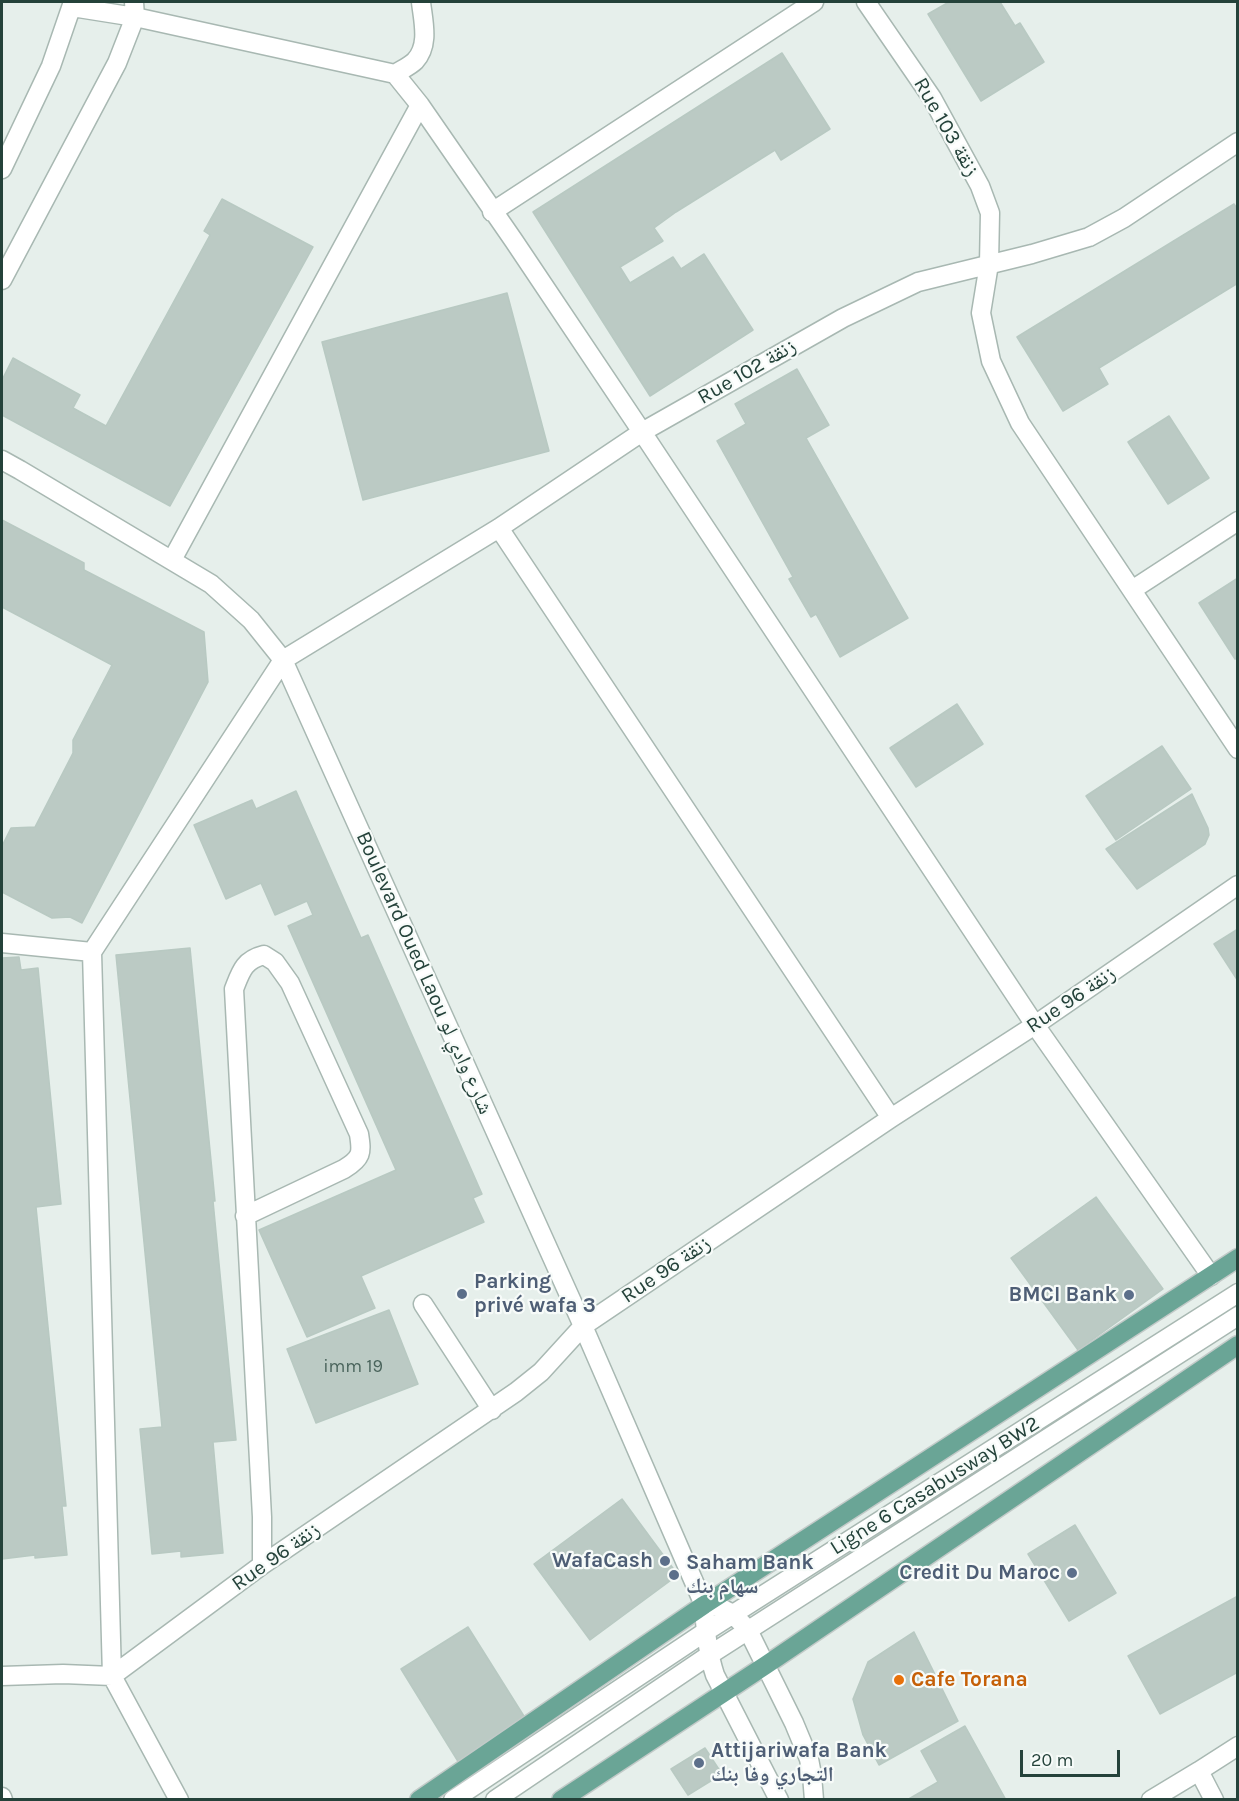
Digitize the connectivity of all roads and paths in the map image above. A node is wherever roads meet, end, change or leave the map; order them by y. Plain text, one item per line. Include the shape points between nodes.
1 (421, 2) edge
2 (814, 2) edge
3 (866, 2) edge
4 (73, 4) edge
5 (134, 9) edge
6 (395, 74) junction
7 (420, 105) junction
8 (1238, 142) edge
9 (2, 169) edge
10 (492, 212) junction
11 (989, 264) junction
12 (2, 280) edge
13 (642, 432) junction
14 (2, 460) edge
15 (1238, 520) edge
16 (499, 528) junction
17 (172, 560) junction
18 (1132, 590) junction
19 (283, 660) junction
20 (1238, 749) edge
21 (1238, 885) edge
22 (2, 943) edge
23 (92, 952) junction
24 (1035, 1025) junction
25 (891, 1118) junction
26 (245, 1216) junction
27 (1238, 1258) edge
28 (1211, 1276) junction
29 (1238, 1293) edge
30 (423, 1304) dead end
31 (1238, 1316) edge
32 (583, 1326) junction
33 (1238, 1345) edge
34 (492, 1410) junction
35 (262, 1565) junction
36 (704, 1605) junction
37 (733, 1614) junction
38 (748, 1630) junction
39 (705, 1632) junction
40 (708, 1656) junction
41 (766, 1665) junction
42 (2, 1676) edge
43 (112, 1676) junction
44 (724, 1693) junction
45 (1238, 1746) edge
46 (1199, 1772) junction
47 (179, 1800) edge
48 (419, 1800) edge
49 (453, 1800) edge
50 (495, 1800) edge
51 (561, 1800) edge
52 (779, 1800) edge
53 (814, 1800) edge
54 (1151, 1800) edge
55 (1214, 1800) edge

1 - 6 street via 422,51 414,62
2 - 10 street
3 - 11 street, Rue 103 زنقة via 933,98 980,186 990,213
4 - 5 street
4 - 9 street via 51,66
5 - 6 street
5 - 12 street via 117,63
6 - 7 street
7 - 10 street
7 - 17 street
8 - 11 street, Rue 102 زنقة via 1089,237
10 - 13 street
11 - 13 street, Rue 102 زنقة via 918,282 843,318
11 - 18 street, Rue 103 زنقة via 981,313 991,361 1020,423
13 - 16 street, Rue 102 زنقة
13 - 24 street
14 - 17 street, Boulevard Oued Laou شارع وادي لو
15 - 18 street
16 - 19 street, Rue 102 زنقة
16 - 25 street
17 - 19 street, Boulevard Oued Laou شارع وادي لو via 211,584 243,612
18 - 20 street, Rue 103 زنقة
19 - 23 street
19 - 32 street, Boulevard Oued Laou شارع وادي لو
21 - 24 street, Rue 96 زنقة
22 - 23 street
23 - 43 street
24 - 25 street, Rue 96 زنقة
24 - 28 street
25 - 32 street, Rue 96 زنقة
26 - 26 street via 234,989 245,965 264,955 275,962 290,983 360,1134 362,1150 354,1163 344,1169
26 - 35 street
27 - 28 main road
28 - 36 main road
29 - 37 street, Ligne 6 Casabusway BW2
30 - 34 street
31 - 38 street, Ligne 6 Casabusway BW2
32 - 34 street, Rue 96 زنقة via 541,1372
32 - 36 street, Boulevard Oued Laou شارع وادي لو
33 - 41 main road
34 - 35 street, Rue 96 زنقة
35 - 43 street, Rue 96 زنقة
36 - 37 street
36 - 39 street, Boulevard Oued Laou شارع وادي لو
36 - 48 main road
37 - 38 street
37 - 39 street, Ligne 6 Casabusway BW2
38 - 40 street, Ligne 6 Casabusway BW2
38 - 41 street
39 - 40 street, Boulevard Oued Laou شارع وادي لو
39 - 49 street, Ligne 6 Casabusway BW2
40 - 44 street, Boulevard Oued Laou شارع وادي لو
40 - 50 street, Ligne 6 Casabusway BW2
41 - 44 main road
41 - 53 street via 808,1759
42 - 43 street
43 - 47 street
44 - 51 main road
44 - 52 street, Boulevard Oued Laou شارع وادي لو
45 - 46 street
46 - 54 street
46 - 55 street

